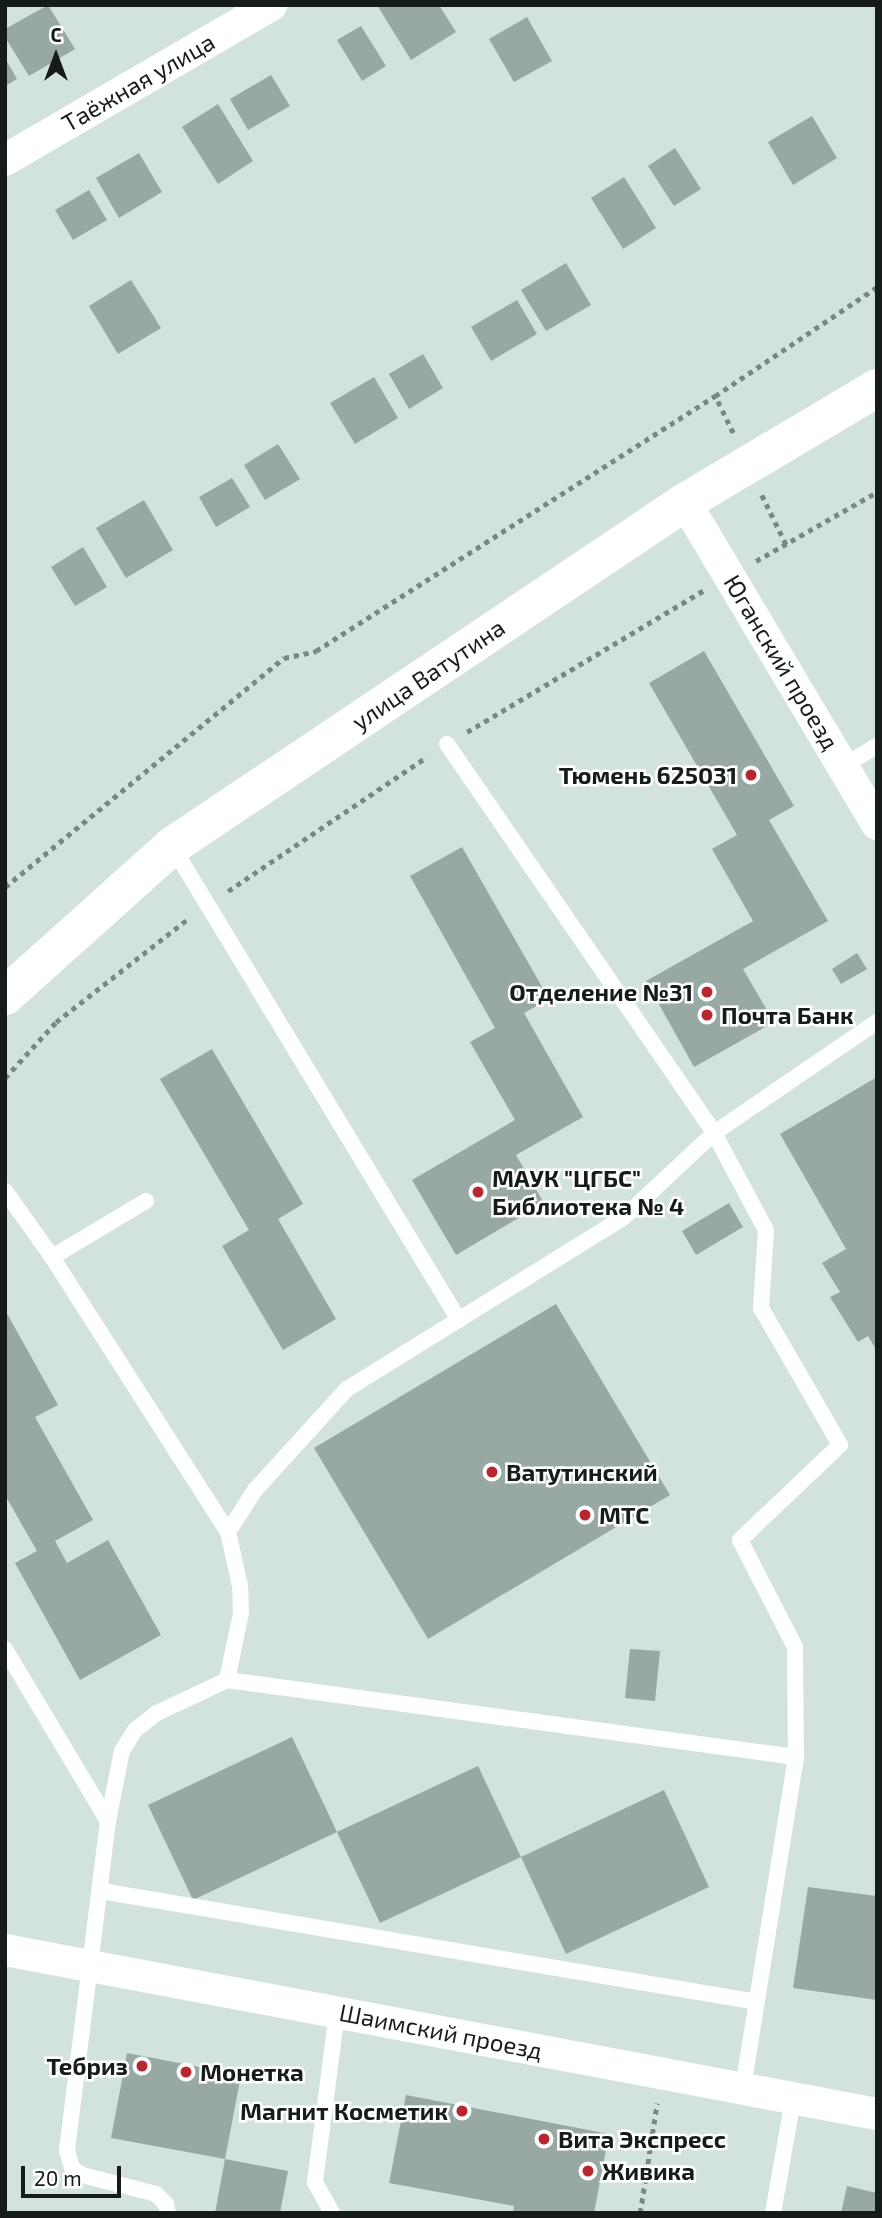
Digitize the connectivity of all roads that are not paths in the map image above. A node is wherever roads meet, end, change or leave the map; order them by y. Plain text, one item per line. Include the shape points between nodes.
1 (271, 5) edge
2 (5, 160) edge
3 (877, 388) edge
4 (685, 502) junction
5 (447, 744) road end
6 (877, 746) edge
7 (845, 765) junction
8 (877, 824) edge
9 (172, 846) junction
10 (5, 996) edge
11 (877, 1022) edge
12 (714, 1133) junction
13 (5, 1191) edge
14 (146, 1201) dead end
15 (52, 1257) junction
16 (459, 1320) junction
17 (228, 1532) junction
18 (5, 1649) edge
19 (227, 1680) junction
20 (796, 1757) junction
21 (108, 1821) junction
22 (101, 1891) junction
23 (5, 1950) edge
24 (92, 1966) junction
25 (757, 2002) junction
26 (337, 2012) junction
27 (743, 2088) junction
28 (793, 2099) junction
29 (877, 2114) edge
30 (168, 2213) edge
31 (332, 2213) edge
32 (774, 2213) edge

1 - 2 street, Таёжная улица
3 - 4 main road, улица Ватутина
4 - 7 street, Юганский проезд
4 - 9 main road, улица Ватутина
5 - 12 lane
6 - 7 lane
7 - 8 street, Юганский проезд
9 - 10 main road, улица Ватутина
9 - 16 lane
11 - 12 lane
12 - 16 lane via 623,1218
12 - 20 lane via 766,1230 761,1308 841,1445 740,1540 795,1647
13 - 15 lane
14 - 15 lane
15 - 17 lane
16 - 17 lane via 346,1389 255,1490
17 - 19 lane via 241,1613
18 - 21 lane
19 - 20 lane
19 - 21 lane via 157,1713 135,1730 122,1751
20 - 25 lane
21 - 22 lane
22 - 24 lane
22 - 25 lane
23 - 24 street, Шаимский проезд
24 - 26 street, Шаимский проезд
24 - 30 lane via 68,2159 82,2175 156,2194
25 - 27 lane
26 - 27 street, Шаимский проезд
26 - 31 lane via 315,2182
27 - 28 street, Шаимский проезд
28 - 29 street, Шаимский проезд
28 - 32 lane

